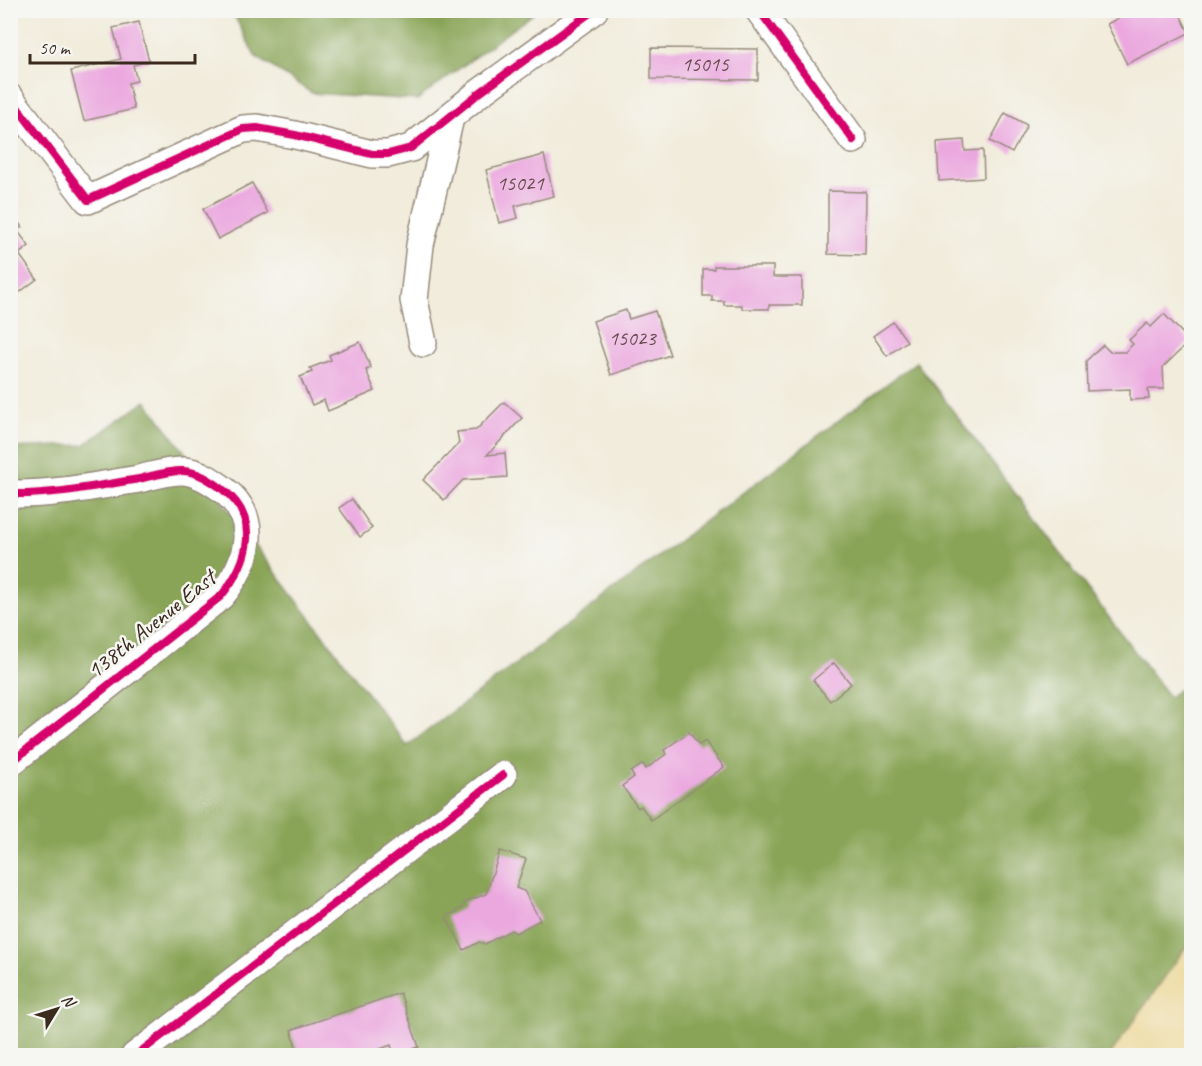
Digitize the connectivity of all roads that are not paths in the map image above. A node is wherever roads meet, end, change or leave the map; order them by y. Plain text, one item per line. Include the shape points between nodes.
1 (594, 10) edge
2 (759, 10) edge
3 (10, 98) edge
4 (450, 118) junction
5 (853, 140) dead end
6 (423, 343) dead end
7 (10, 494) edge
8 (10, 764) edge
9 (503, 775) dead end
10 (135, 1056) edge

1 - 4 street
2 - 5 street
3 - 4 street via 88,200 243,129 257,128 372,154 388,154 411,148
4 - 6 street via 420,245 414,300
7 - 8 street, 138th Avenue East via 63,492 183,471 206,477 239,505 246,517 248,538 236,579 221,596
9 - 10 street

